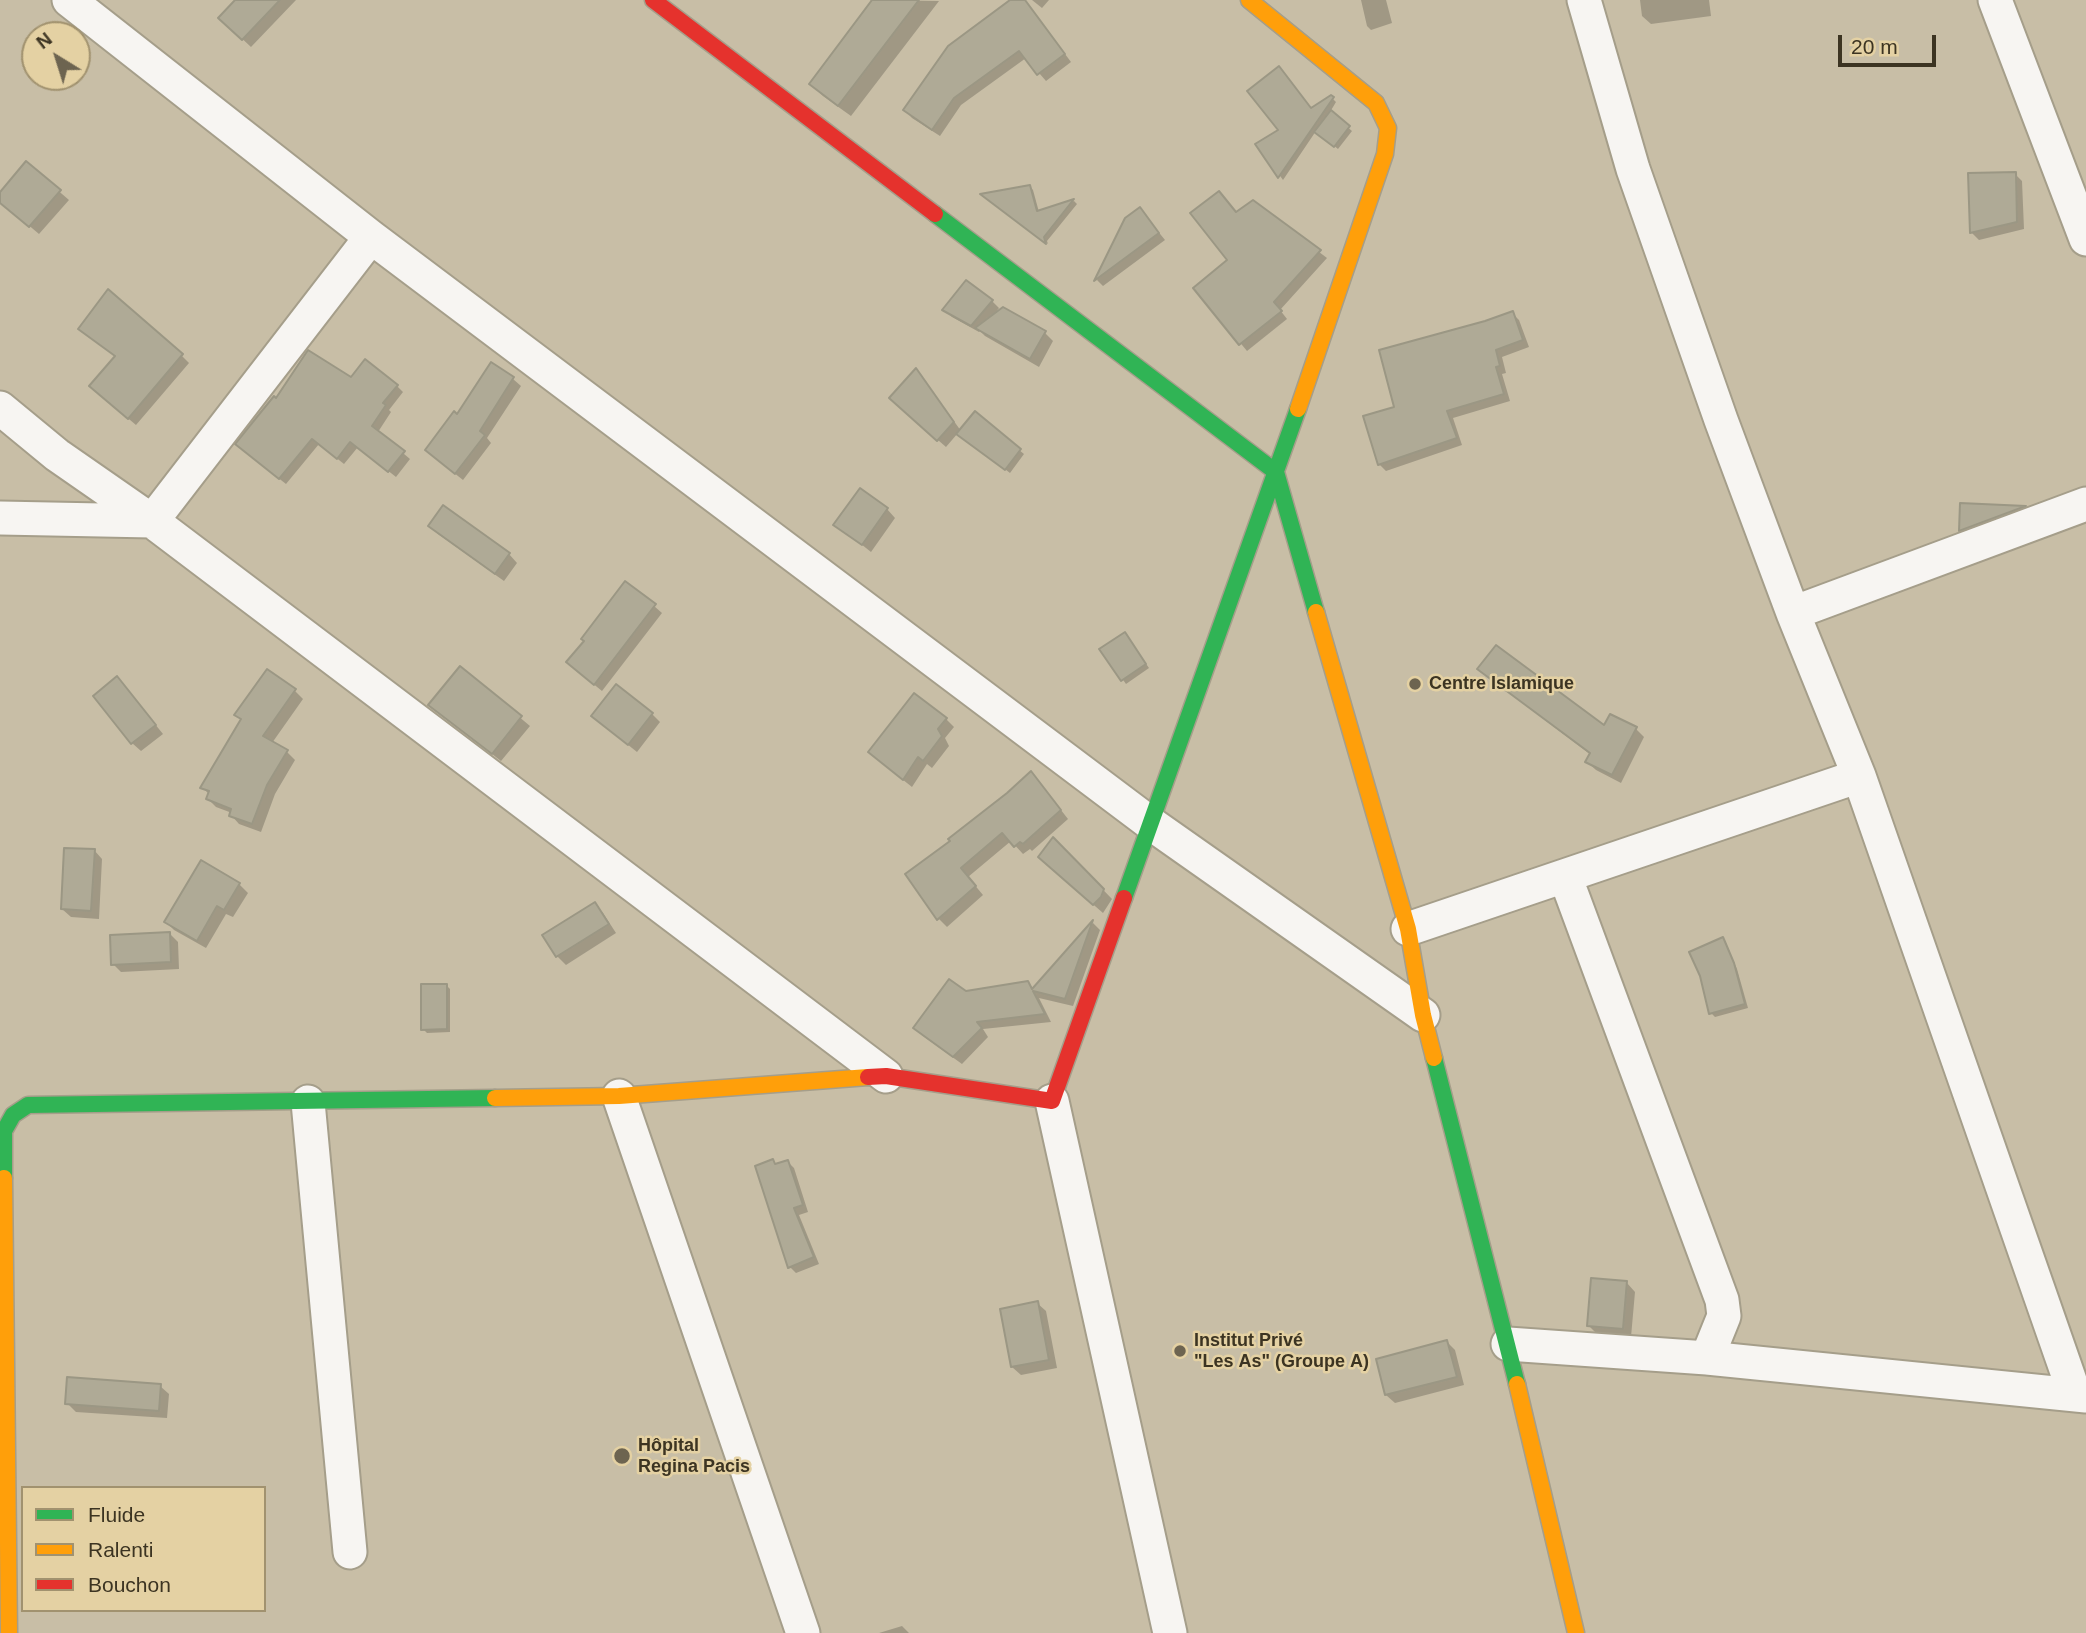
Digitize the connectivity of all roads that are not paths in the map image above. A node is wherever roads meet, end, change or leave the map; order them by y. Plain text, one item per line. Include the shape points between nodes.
1 (69, 0) edge
2 (653, 0) edge
3 (1249, 0) edge
4 (1584, 0) edge
5 (1995, 0) edge
6 (371, 237) junction
7 (2086, 239) edge
8 (0, 408) edge
9 (1276, 472) junction
10 (2086, 504) edge
11 (0, 518) edge
12 (152, 521) junction
13 (1793, 614) junction
14 (1859, 776) junction
15 (1150, 823) junction
16 (1565, 876) junction
17 (1408, 929) junction
18 (1423, 1015) junction
19 (886, 1076) junction
20 (619, 1096) junction
21 (1052, 1101) junction
22 (308, 1102) junction
23 (1507, 1344) junction
24 (1707, 1357) junction
25 (2080, 1395) edge
26 (350, 1552) dead end
27 (9, 1633) edge
28 (803, 1633) edge
29 (1170, 1633) edge
30 (1576, 1633) edge

1 - 6 street
2 - 9 street
3 - 9 street via 1376,103 1388,128 1385,155
4 - 13 street via 1633,169
5 - 7 street
6 - 12 street
6 - 15 street
8 - 12 street via 57,455
9 - 15 street
9 - 17 street
10 - 13 street
11 - 12 street
12 - 19 street
13 - 14 street
14 - 16 street
14 - 25 street
15 - 18 street
15 - 21 street
16 - 17 street
16 - 24 street via 1723,1300 1724,1316
17 - 18 street
18 - 23 street
19 - 20 street
19 - 21 street
20 - 22 street
20 - 28 street
21 - 29 street
22 - 26 street
22 - 27 street via 28,1105 13,1115 4,1131
23 - 24 street
23 - 30 street
24 - 25 street

